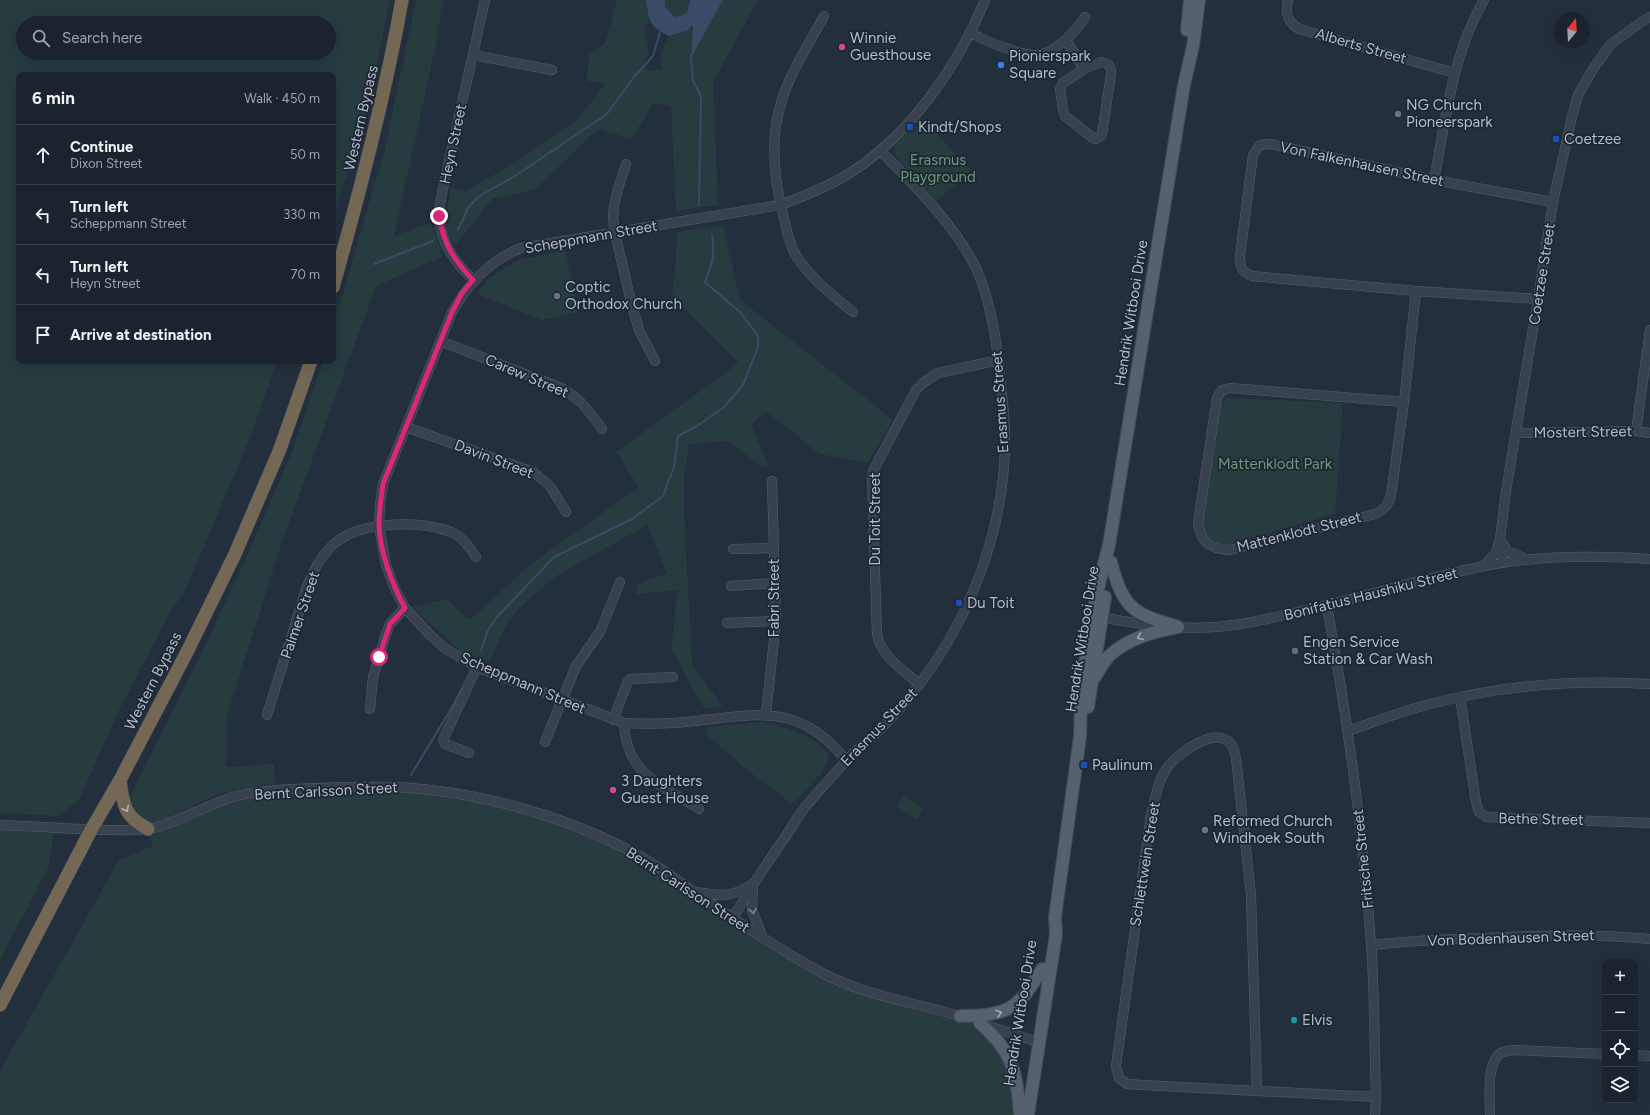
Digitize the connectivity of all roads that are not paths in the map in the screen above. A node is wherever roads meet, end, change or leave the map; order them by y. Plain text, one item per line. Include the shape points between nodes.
1 (402, 0) edge
2 (485, 0) edge
3 (985, 0) edge
4 (1288, 0) edge
5 (1484, 0) edge
6 (1191, 2) edge
7 (824, 16) dead end
8 (1085, 17) dead end
9 (1650, 17) edge
10 (971, 33) junction
11 (1066, 40) junction
12 (473, 55) junction
13 (1084, 69) junction
14 (552, 70) dead end
15 (1455, 73) junction
16 (880, 150) junction
17 (626, 164) dead end
18 (1434, 180) junction
19 (1553, 202) junction
20 (780, 205) junction
21 (615, 233) junction
22 (336, 276) edge
23 (473, 280) junction
24 (1416, 291) junction
25 (1538, 299) junction
26 (853, 312) dead end
27 (1650, 330) edge
28 (440, 341) junction
29 (655, 360) dead end
30 (999, 360) junction
31 (310, 364) edge
32 (1404, 402) junction
33 (406, 427) junction
34 (602, 429) dead end
35 (1636, 431) junction
36 (1516, 433) junction
37 (1650, 433) edge
38 (772, 481) dead end
39 (566, 512) dead end
40 (379, 526) junction
41 (1500, 539) junction
42 (1108, 545) junction
43 (733, 548) dead end
44 (774, 548) junction
45 (476, 557) dead end
46 (1650, 559) edge
47 (1529, 560) junction
48 (1111, 562) junction
49 (1503, 562) junction
50 (1484, 566) junction
51 (620, 582) dead end
52 (775, 583) junction
53 (731, 586) dead end
54 (1327, 606) junction
55 (405, 608) junction
56 (1097, 617) junction
57 (776, 621) junction
58 (727, 623) dead end
59 (1178, 627) junction
60 (478, 667) junction
61 (673, 677) dead end
62 (1093, 679) junction
63 (919, 684) junction
64 (1650, 684) edge
65 (1460, 697) junction
66 (562, 700) junction
67 (370, 709) dead end
68 (766, 714) junction
69 (267, 715) dead end
70 (613, 720) junction
71 (624, 723) junction
72 (1348, 731) junction
73 (1080, 737) junction
74 (545, 742) dead end
75 (469, 753) dead end
76 (846, 760) junction
77 (120, 780) junction
78 (699, 809) dead end
79 (1650, 823) edge
80 (0, 825) edge
81 (148, 829) junction
82 (92, 830) junction
83 (754, 882) junction
84 (693, 892) junction
85 (1055, 917) junction
86 (733, 918) junction
87 (763, 938) junction
88 (1650, 939) edge
89 (1371, 945) junction
90 (1042, 969) junction
91 (0, 1005) edge
92 (960, 1016) junction
93 (980, 1023) junction
94 (1034, 1041) junction
95 (1602, 1054) edge
96 (1638, 1055) edge
97 (1650, 1056) edge
98 (1257, 1091) junction
99 (1376, 1098) junction
100 (1022, 1114) edge
101 (1375, 1115) edge
102 (1490, 1115) edge

1 - 22 highway, Western Bypass via 382,100
2 - 12 street, Heyn Street
3 - 10 street, Scheppmann Street
4 - 15 street, Alberts Street via 1288,20 1299,29
5 - 15 street via 1476,13
6 - 42 main road, Hendrik Witbooi Drive via 1184,85
7 - 20 street via 788,83 777,118 774,151
8 - 11 street
9 - 19 street, Coetzee Street via 1611,44 1578,96
10 - 11 street via 992,43 1030,55 1044,53
10 - 16 street, Scheppmann Street via 938,87
11 - 13 street
12 - 14 street
12 - 23 street, Heyn Street via 439,216 450,254
13 - 13 street via 1101,62 1108,64 1111,70 1102,134 1096,138 1067,118 1063,110 1061,86
15 - 18 street
16 - 20 street, Scheppmann Street via 851,173 832,184
16 - 30 street, Erasmus Street via 941,218 976,268 989,307
17 - 21 street via 614,206
18 - 19 street, Von Falkenhausen Street
18 - 24 street, Von Falkenhausen Street via 1270,144 1260,146 1253,155 1240,256 1240,266 1244,273 1252,276
19 - 25 street, Coetzee Street
20 - 21 street, Scheppmann Street
20 - 26 street via 789,239 801,264
21 - 23 street, Scheppmann Street via 521,248 506,254
21 - 29 street via 639,330
23 - 28 street, Scheppmann Street via 462,293
24 - 25 street, Von Falkenhausen Street
24 - 32 street, Mattenklodt Street
25 - 36 street, Coetzee Street
27 - 35 street
28 - 33 street, Scheppmann Street
28 - 34 street, Carew Street via 561,388 580,400
30 - 63 street, Erasmus Street via 1005,436 1003,482 990,544 973,591 946,645
30 - 63 street, Du Toit Street via 938,373 923,383 916,390 872,477 877,635 886,654
31 - 77 highway, Western Bypass via 280,449 236,554
32 - 32 street, Mattenklodt Street via 1391,495 1383,510 1230,550 1212,547 1202,538 1198,523 1217,398 1222,390 1230,388
33 - 39 street, Davin Street via 533,472 550,486
33 - 40 street, Scheppmann Street via 383,484
35 - 36 street, Mostert Street
35 - 37 street, Mostert Street
36 - 41 street, Coetzee Street
38 - 44 street, Fabri Street
40 - 45 street, Palmer Street via 422,526 451,532 468,544
40 - 55 street, Scheppmann Street via 386,565
40 - 69 street, Palmer Street via 352,533 336,542 313,571
41 - 47 street via 1507,551
41 - 49 street, Coetzee Street
41 - 50 street via 1496,553
42 - 48 main road, Hendrik Witbooi Drive
42 - 56 main road, Hendrik Witbooi Drive via 1100,576
43 - 44 street
44 - 52 street, Fabri Street
46 - 47 street, Bonifatius Haushiku Street via 1589,556
47 - 49 street, Bonifatius Haushiku Street
48 - 56 main road, Hendrik Witbooi Drive
48 - 59 main road via 1122,593 1135,610 1153,620
49 - 50 street, Bonifatius Haushiku Street
50 - 54 street, Bonifatius Haushiku Street
51 - 66 street via 600,632 580,658
52 - 53 street
52 - 57 street, Fabri Street
54 - 59 street, Bonifatius Haushiku Street via 1232,625
54 - 72 street, Fritsche Street
55 - 60 street, Scheppmann Street via 446,649
55 - 67 street via 390,624 386,634 373,677
56 - 59 street, Bonifatius Haushiku Street
56 - 62 main road, Hendrik Witbooi Drive
56 - 73 main road, Hendrik Witbooi Drive via 1080,711
57 - 58 street
57 - 68 street, Fabri Street
59 -> 62 main road via 1137,638 1123,646 1109,657
60 - 66 street, Scheppmann Street
60 - 75 street via 443,740 444,744
61 - 70 street via 630,679
62 - 73 main road, Hendrik Witbooi Drive
63 - 76 street, Erasmus Street via 886,723
64 - 65 street via 1562,683
65 - 72 street via 1399,713
65 - 79 street, Bethe Street via 1476,802 1479,812 1486,817
66 - 70 street, Scheppmann Street
66 - 74 street
68 - 71 street, Scheppmann Street via 684,722
68 - 76 street, Scheppmann Street via 797,722 816,731 835,746
70 - 71 street, Scheppmann Street
71 - 78 street via 630,754 640,770
72 - 89 street, Fritsche Street via 1364,851
73 - 85 main road, Hendrik Witbooi Drive
76 - 83 street, Erasmus Street via 803,810
77 -> 81 highway via 123,803 128,815
77 - 82 highway, Western Bypass
80 - 82 street, Bernt Carlsson Street
81 - 82 street, Bernt Carlsson Street
81 - 84 street, Bernt Carlsson Street via 164,825 218,802 254,793 388,786 433,790 531,812 582,829 652,863
82 - 91 highway, Western Bypass
83 - 84 street via 741,891 723,896
83 - 86 street, Erasmus Street
83 -> 87 street via 752,910
84 - 86 street, Bernt Carlsson Street
85 - 90 main road, Hendrik Witbooi Drive via 1049,932
85 - 94 main road, Hendrik Witbooi Drive via 1056,934
86 - 87 street, Bernt Carlsson Street
87 - 92 street, Bernt Carlsson Street via 854,987
88 - 89 street, Von Bodenhausen Street via 1542,935
89 - 99 street, Fritsche Street
92 -> 90 main road via 998,1014 1007,1010 1028,991
90 - 94 main road, Hendrik Witbooi Drive
92 - 93 street, Bernt Carlsson Street
93 - 94 street, Bernt Carlsson Street
93 - 100 main road via 1000,1043 1014,1067
94 - 100 main road, Hendrik Witbooi Drive
95 - 102 street via 1513,1050 1501,1052 1491,1067
96 - 97 street
98 - 98 street, Schlettwein Street via 1127,1084 1119,1078 1116,1066 1151,814 1168,766 1180,754 1210,738 1224,738 1232,746 1236,758 1251,895
98 - 99 street, Schlettwein Street
99 - 101 street, Fritsche Street

